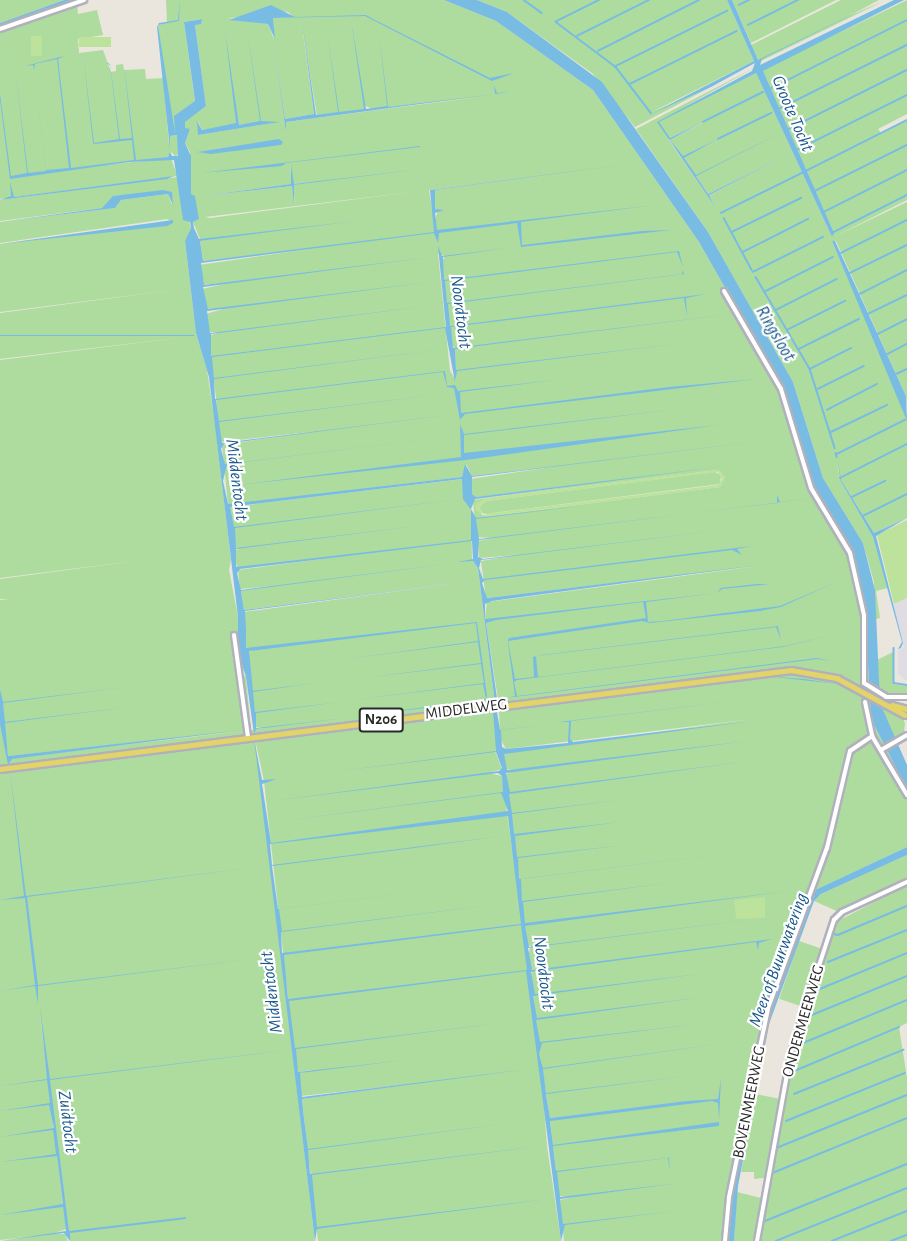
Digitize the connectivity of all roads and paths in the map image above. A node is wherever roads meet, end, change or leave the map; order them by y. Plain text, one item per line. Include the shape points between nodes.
1 (84, 0) edge
2 (0, 29) edge
3 (724, 291) dead end
4 (234, 635) dead end
5 (869, 690) junction
6 (880, 696) junction
7 (907, 697) edge
8 (865, 702) dead end
9 (906, 711) edge
10 (907, 722) edge
11 (907, 728) edge
12 (872, 736) junction
13 (906, 736) edge
14 (248, 737) junction
15 (883, 749) junction
16 (0, 769) edge
17 (907, 795) edge
18 (907, 882) edge
19 (725, 1241) edge
20 (757, 1241) edge

1 - 2 street
3 - 5 street via 781,389 811,489 850,553 863,608 863,681
4 - 14 street
5 - 6 main road, MIDDELWEG / N206
5 - 14 main road, MIDDELWEG / N206 via 827,674 784,670
6 - 7 street
6 - 9 main road, MIDDELWEG / N206
8 - 12 street
9 - 10 main road, N206
11 - 13 street
12 - 15 street
12 - 19 street, BOVENMEERWEG via 850,751 828,848 768,1008 729,1197
13 - 15 street
14 - 16 main road, MIDDELWEG / N206
15 - 17 street
18 - 20 street, ONDERMEERWEG via 842,912 834,920 791,1052

